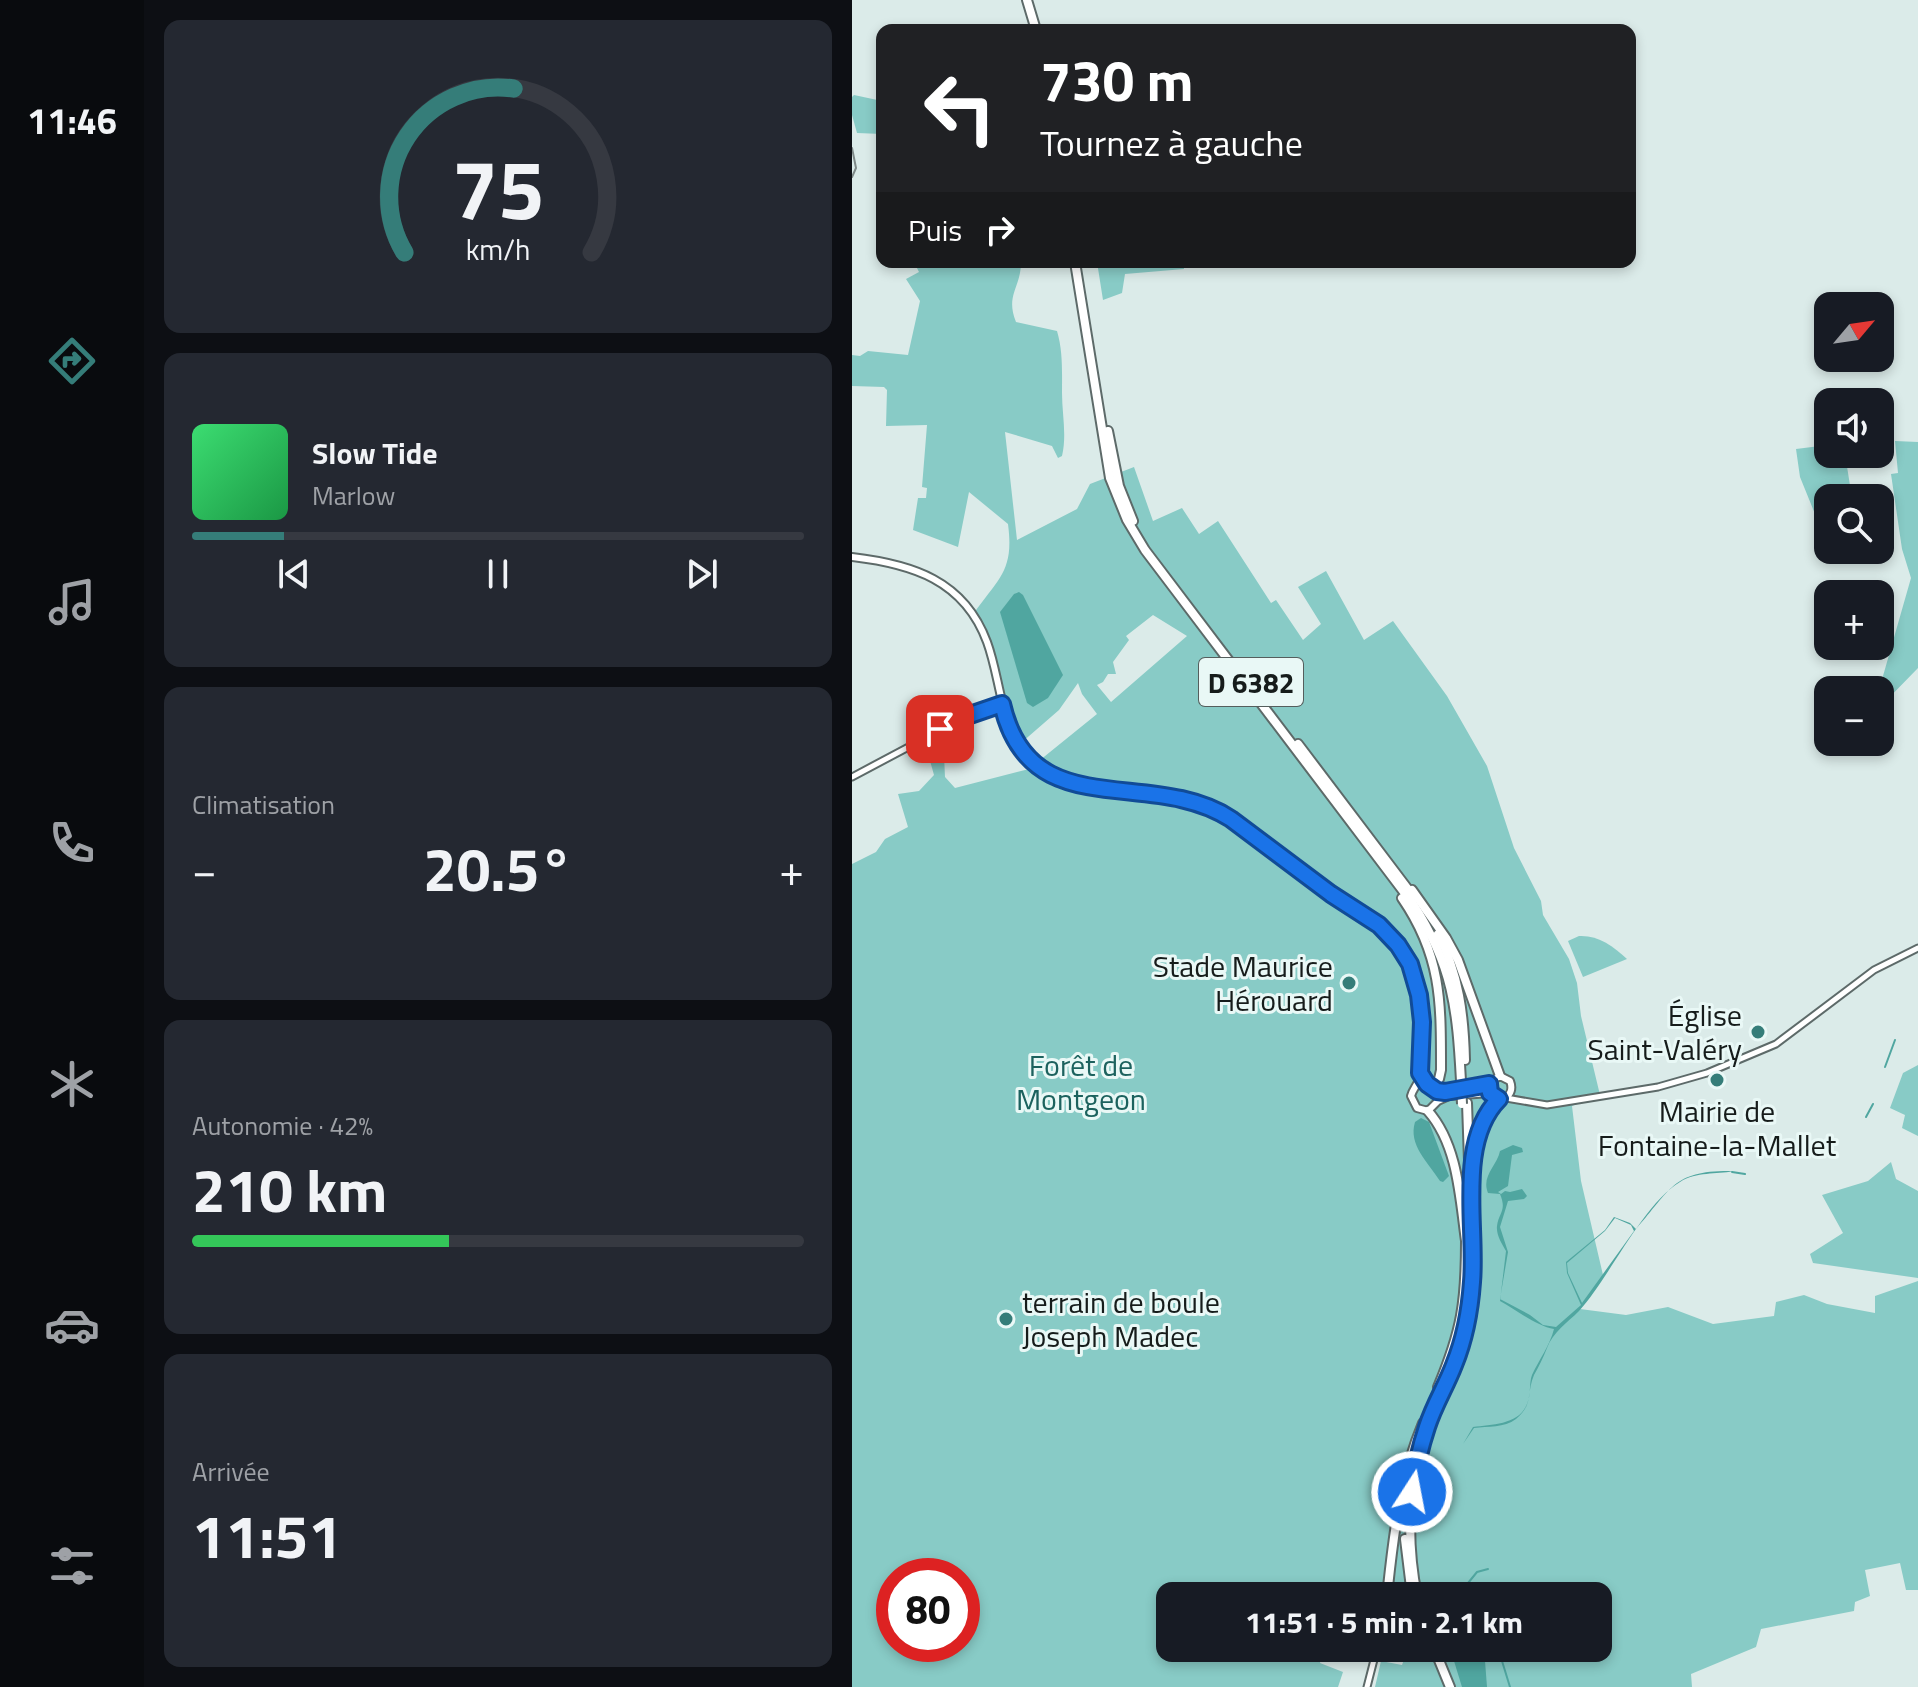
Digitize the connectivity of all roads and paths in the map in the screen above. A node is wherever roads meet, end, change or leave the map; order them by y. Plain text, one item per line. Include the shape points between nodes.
1 (1030, 0) edge
2 (1037, 24) edge
3 (1079, 268) edge
4 (1079, 268) edge
5 (852, 557) edge
6 (1002, 704) junction
7 (852, 777) edge
8 (1350, 821) junction
9 (1379, 851) junction
10 (1918, 948) edge
11 (1420, 1073) junction
12 (1500, 1076) junction
13 (1464, 1081) junction
14 (1489, 1084) junction
15 (1418, 1085) junction
16 (1432, 1087) junction
17 (1512, 1090) junction
18 (1490, 1093) junction
19 (1502, 1099) junction
20 (1521, 1099) junction
21 (1438, 1101) junction
22 (1464, 1104) junction
23 (1428, 1111) junction
24 (1471, 1230) junction
25 (1466, 1241) junction
26 (1426, 1415) junction
27 (1388, 1582) edge
28 (1411, 1582) edge
29 (1413, 1582) edge
30 (1374, 1662) edge
31 (1437, 1662) edge
32 (1367, 1687) edge
33 (1447, 1687) edge

1 - 2 highway
3 - 8 highway, D 6382 via 1110,478 1127,520
4 - 9 highway, D 6382 via 1112,454 1133,521
5 - 6 main road via 909,567 957,596 983,632
6 - 7 street via 967,716
6 - 11 main road via 1016,745 1044,772 1066,782 1206,804 1379,925 1399,947 1415,978 1421,1007
8 - 13 highway, D 6382 via 1413,904 1442,954 1455,1004
8 - 16 highway via 1409,908 1435,969 1441,999 1441,1070
9 - 12 highway via 1420,900 1458,960
9 - 13 highway, D 6382 via 1432,923 1452,965 1462,1008
10 - 20 street via 1874,970 1776,1044 1729,1065 1608,1096 1541,1106
11 - 15 main road
11 - 16 main road
12 - 14 main road
12 - 17 main road via 1508,1079
13 - 22 highway, D 6382, bridge
14 - 16 main road via 1445,1092
14 - 18 main road
15 - 16 main road
15 - 23 main road via 1411,1101
16 - 21 main road
17 - 19 main road
17 - 20 street
18 - 19 main road
18 - 21 main road
19 - 20 street
19 - 24 highway via 1475,1146
21 - 23 main road
22 - 24 highway, D 6382
22 - 25 highway, D 6382
23 - 25 highway via 1453,1160
24 - 29 highway, D 6382 via 1473,1277 1467,1323 1427,1426 1412,1492
25 - 26 highway, D 6382 via 1459,1333
26 - 27 highway via 1399,1501
26 - 28 highway, D 6382 via 1405,1511
30 - 32 street
31 - 33 highway

